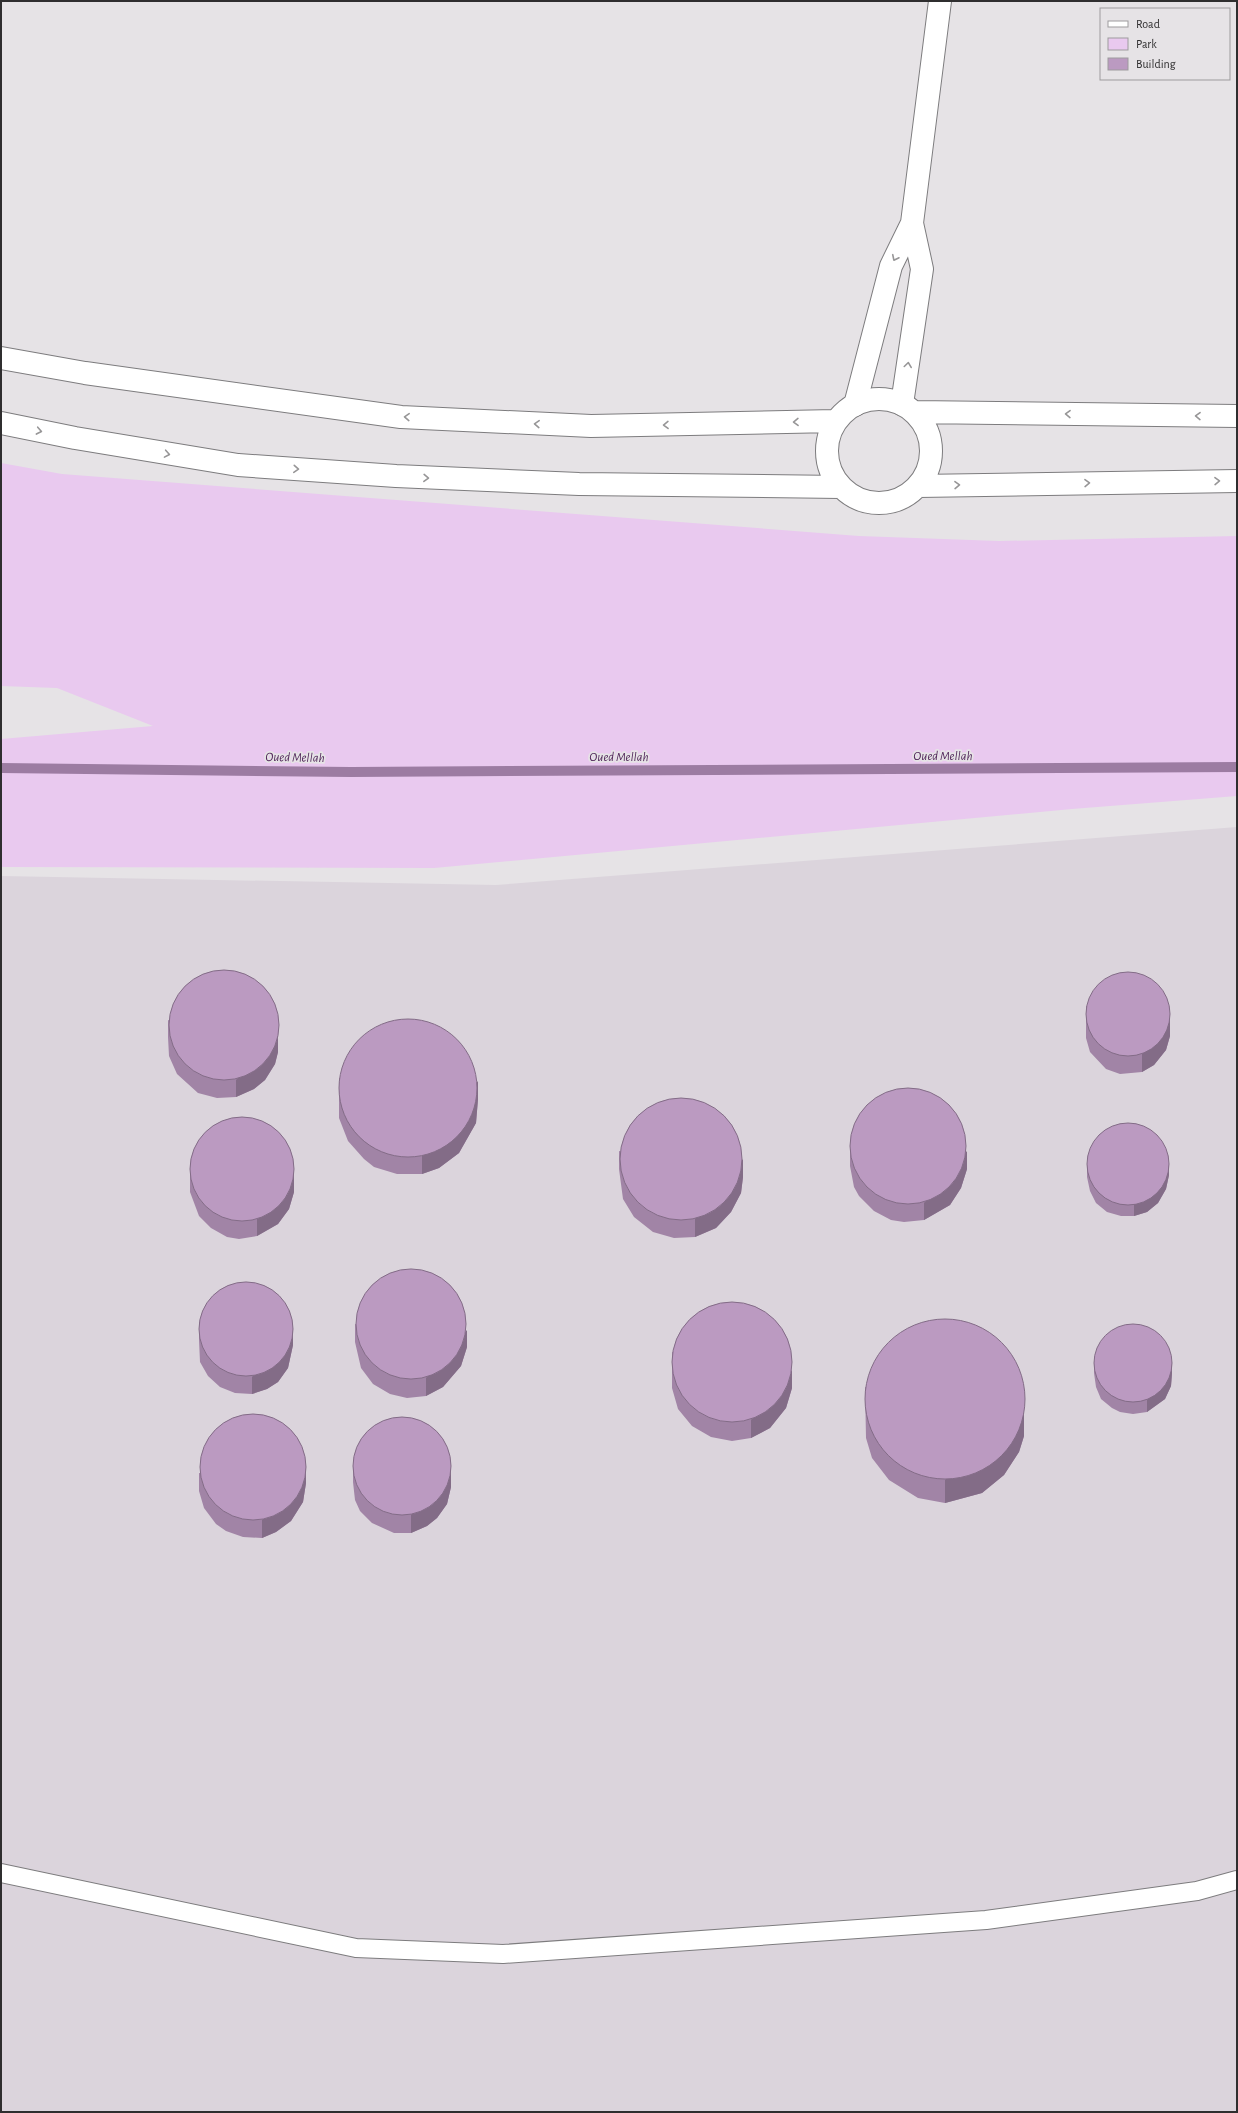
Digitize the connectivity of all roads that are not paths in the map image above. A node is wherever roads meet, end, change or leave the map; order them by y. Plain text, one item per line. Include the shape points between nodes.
1 (940, 1) edge
2 (912, 223) junction
3 (1, 358) edge
4 (855, 405) junction
5 (909, 408) junction
6 (1237, 416) edge
7 (835, 421) junction
8 (1, 423) edge
9 (1237, 481) edge
10 (918, 486) junction
11 (841, 488) junction
12 (1, 1873) edge
13 (1237, 1880) edge

1 - 2 main road
2 -> 4 main road via 891,266
5 -> 2 main road via 922,269
7 -> 3 main road via 591,426 401,417 85,373
4 - 5 main road via 879,398
4 - 7 main road
6 -> 5 main road
5 - 10 main road via 923,423 931,448 930,462
7 - 11 main road via 827,443 827,455 829,467
8 -> 11 main road via 238,465 396,476 579,484
10 -> 9 main road
10 - 11 main road via 900,498 880,503 866,502
12 - 13 lane via 356,1948 503,1954 986,1920 1197,1891

